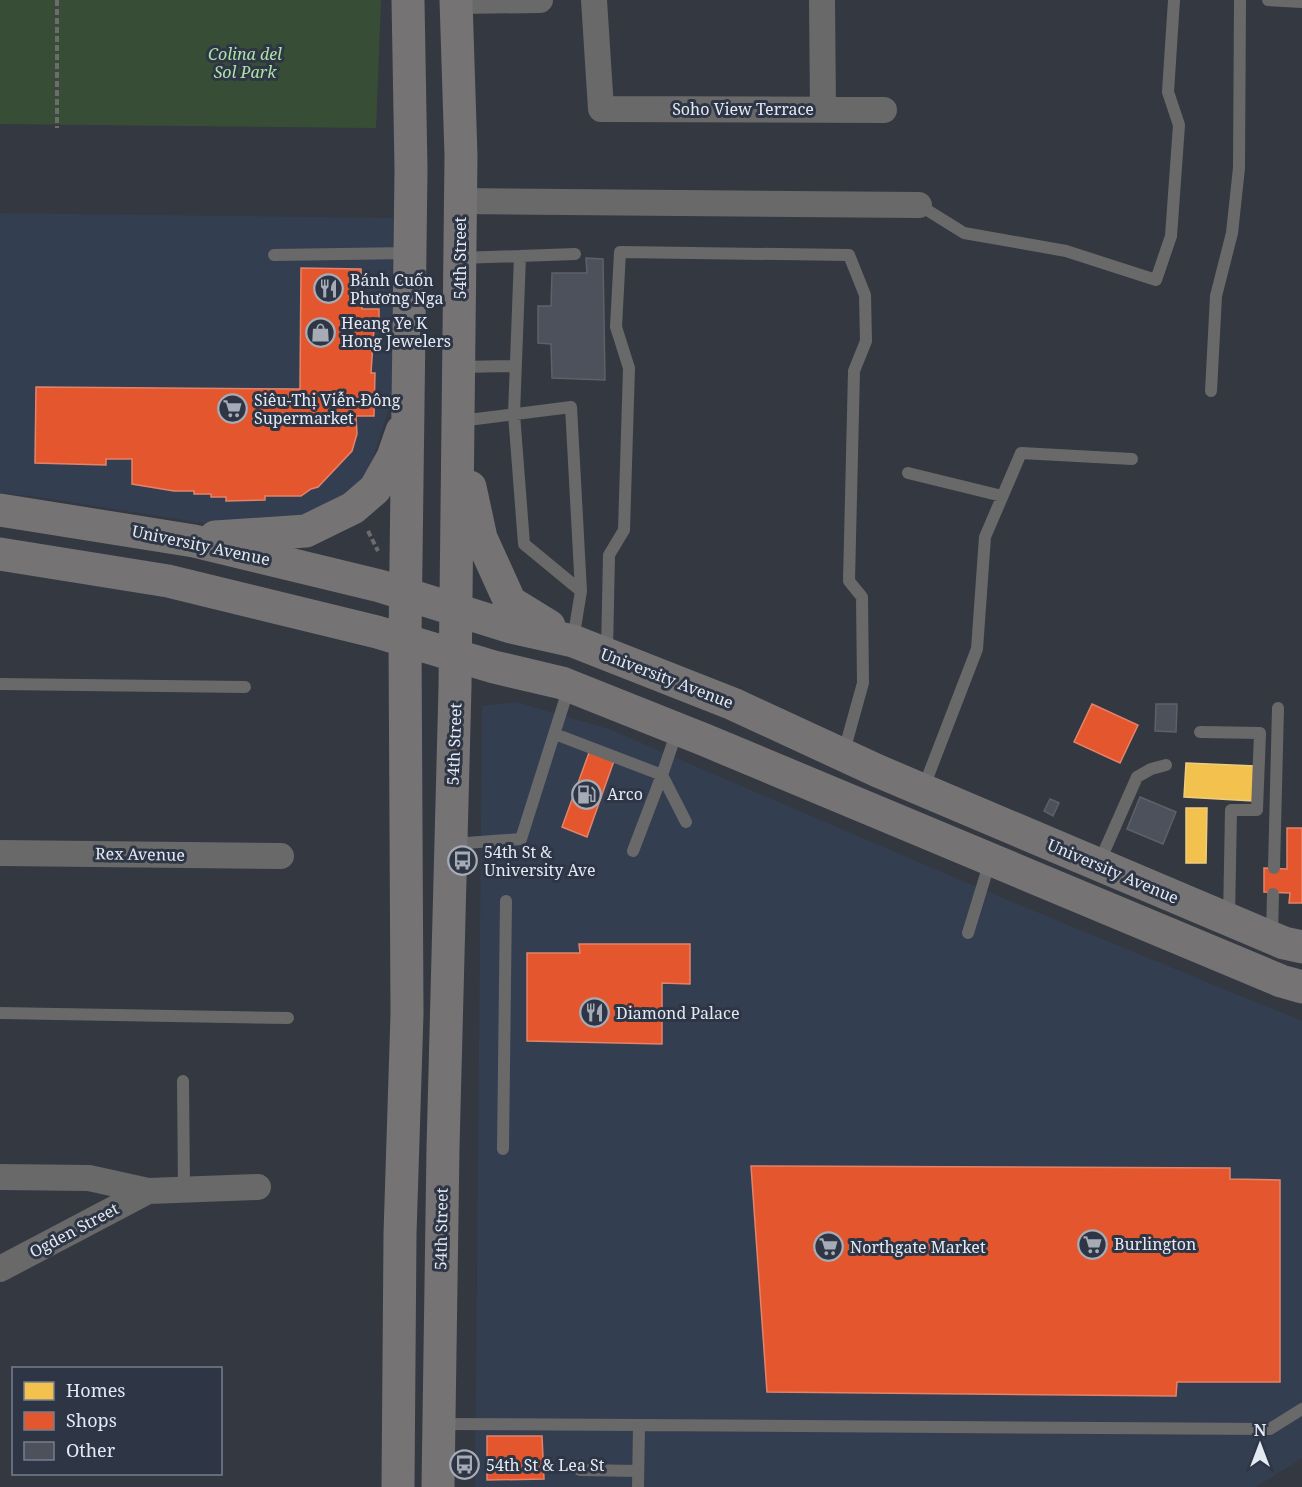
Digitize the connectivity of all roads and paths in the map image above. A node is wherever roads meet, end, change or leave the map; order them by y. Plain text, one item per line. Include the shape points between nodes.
1 (57, 0) edge
2 (408, 0) edge
3 (456, 0) edge
4 (540, 0) edge
5 (594, 0) edge
6 (822, 0) edge
7 (1174, 0) edge
8 (1240, 0) edge
9 (1268, 0) edge
10 (1302, 2) edge
11 (824, 109) junction
12 (884, 110) dead end
13 (57, 128) dead end
14 (460, 201) junction
15 (919, 206) joint
16 (410, 253) junction
17 (575, 254) dead end
18 (274, 255) dead end
19 (520, 256) junction
20 (460, 258) junction
21 (516, 366) junction
22 (459, 367) junction
23 (1211, 391) dead end
24 (514, 414) junction
25 (408, 415) junction
26 (459, 422) junction
27 (1132, 459) dead end
28 (908, 473) dead end
29 (1002, 496) junction
30 (0, 510) edge
31 (365, 526) dead end
32 (194, 541) junction
33 (0, 554) edge
34 (382, 561) dead end
35 (581, 591) junction
36 (405, 594) junction
37 (456, 610) junction
38 (405, 639) junction
39 (573, 641) junction
40 (456, 655) junction
41 (607, 655) junction
42 (0, 684) edge
43 (570, 686) junction
44 (245, 687) dead end
45 (1278, 708) dead end
46 (678, 729) junction
47 (1200, 732) dead end
48 (555, 734) junction
49 (843, 755) junction
50 (1166, 765) dead end
51 (662, 775) junction
52 (923, 790) junction
53 (686, 822) dead end
54 (451, 844) junction
55 (633, 851) dead end
56 (0, 853) edge
57 (281, 856) dead end
58 (990, 860) junction
59 (1098, 864) junction
60 (1274, 868) dead end
61 (1273, 894) dead end
62 (506, 901) dead end
63 (1229, 920) junction
64 (968, 933) dead end
65 (1287, 942) edge
66 (1302, 987) edge
67 (0, 1013) edge
68 (288, 1018) dead end
69 (405, 1069) junction
70 (183, 1081) dead end
71 (443, 1148) junction
72 (503, 1149) dead end
73 (0, 1177) edge
74 (258, 1187) dead end
75 (184, 1188) junction
76 (148, 1191) junction
77 (0, 1269) edge
78 (1302, 1409) edge
79 (439, 1424) junction
80 (639, 1425) junction
81 (580, 1470) dead end
82 (638, 1471) junction
83 (398, 1487) edge
84 (438, 1487) edge
85 (638, 1487) edge

1 - 13 path
2 - 16 main road
3 - 4 street
3 - 14 main road, 54th Street
5 - 11 street, Soho View Terrace via 601,108
6 - 11 street
7 - 15 lane via 1168,92 1179,124 1171,236 1156,280 1066,250 964,233
8 - 23 lane via 1239,168 1232,233 1216,296
9 - 10 lane
11 - 12 street, Soho View Terrace
14 - 15 street
14 - 20 main road, 54th Street
16 - 18 lane
16 - 25 main road
17 - 19 lane
19 - 20 lane
19 - 21 lane
20 - 22 main road, 54th Street
21 - 22 lane
21 - 24 lane
22 - 26 main road, 54th Street
24 - 26 lane
24 - 35 lane via 524,544
24 - 35 lane via 571,408
25 - 32 main road via 393,457 375,489 353,508 306,531 223,535
25 - 36 main road
26 - 37 main road, 54th Street
26 - 39 main road via 481,538 510,602
27 - 29 lane via 1021,453
28 - 29 lane
29 - 52 lane via 985,537 976,649
30 - 32 main road, University Avenue
31 - 34 path
32 - 36 main road, University Avenue
33 - 38 main road via 168,581
35 - 39 lane
36 - 37 main road, University Avenue
36 - 38 main road
37 - 39 main road, University Avenue
37 - 40 main road, 54th Street
38 - 40 main road
38 - 69 main road
39 - 41 main road, University Avenue
40 - 43 main road
40 - 54 main road, 54th Street
41 - 49 main road, University Avenue via 733,704
41 - 49 lane via 609,555 624,531 629,368 616,327 620,252 849,255 865,295 866,342 854,371 849,581 862,597 863,683
42 - 44 lane
43 - 46 main road
43 - 48 lane
45 - 60 lane
46 - 51 lane
46 - 58 main road
47 - 63 lane via 1260,733 1257,810 1231,810
48 - 51 lane
48 - 54 lane via 521,839
49 - 52 main road, University Avenue
50 - 59 lane via 1137,777
51 - 53 lane
51 - 55 lane
52 - 59 main road, University Avenue
54 - 71 main road, 54th Street
56 - 57 street, Rex Avenue
58 - 64 lane
58 - 66 main road
59 - 63 main road, University Avenue
61 - 65 lane
62 - 72 lane
63 - 65 main road, University Avenue
67 - 68 lane
69 - 71 main road via 424,1132
69 - 83 main road
70 - 75 lane
71 - 79 main road, 54th Street
73 - 76 street via 89,1178
74 - 75 street
75 - 76 street
76 - 77 street, Ogden Street
78 - 80 lane via 1270,1429
79 - 80 lane
79 - 84 main road, 54th Street
80 - 82 lane
81 - 82 lane
82 - 85 lane

